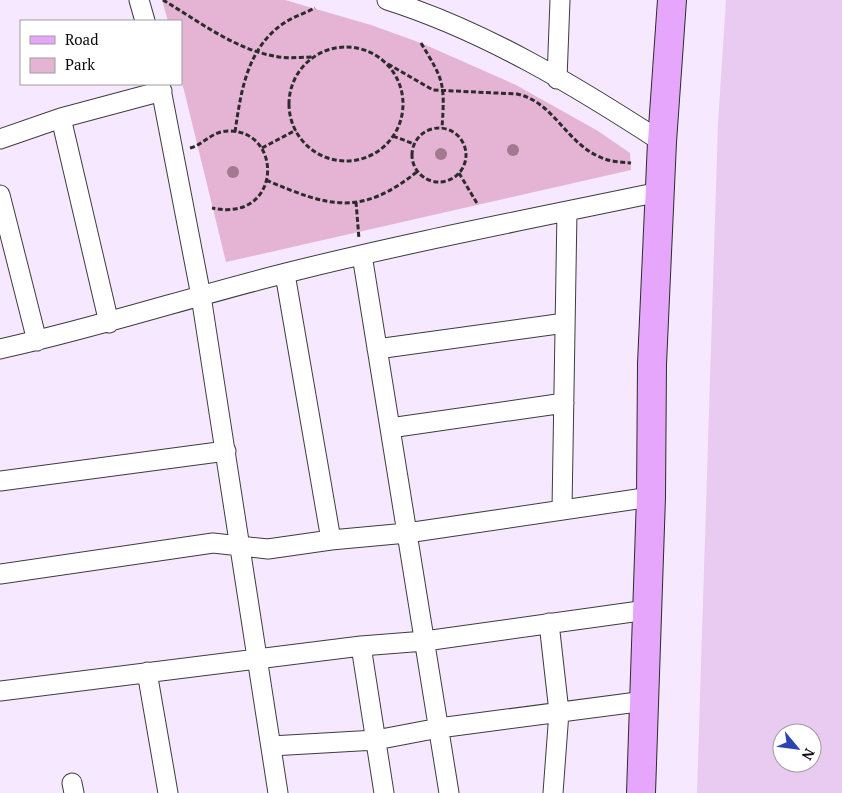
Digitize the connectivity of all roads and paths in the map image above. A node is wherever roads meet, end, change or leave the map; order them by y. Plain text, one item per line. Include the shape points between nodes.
1 (140, 0) edge
2 (163, 0) edge
3 (387, 0) edge
4 (560, 0) edge
5 (672, 0) edge
6 (420, 6) edge
7 (315, 8) dead end
8 (145, 20) edge
9 (421, 43) dead end
10 (257, 51) junction
11 (314, 57) junction
12 (387, 63) junction
13 (557, 78) junction
14 (161, 87) edge
15 (445, 92) junction
16 (61, 118) junction
17 (442, 128) junction
18 (296, 130) junction
19 (236, 132) junction
20 (394, 136) junction
21 (0, 139) edge
22 (662, 142) junction
23 (414, 144) junction
24 (261, 148) junction
25 (174, 152) junction
26 (631, 163) dead end
27 (418, 171) junction
28 (459, 173) junction
29 (266, 180) junction
30 (659, 192) junction
31 (0, 195) edge
32 (356, 202) junction
33 (478, 205) dead end
34 (212, 208) dead end
35 (567, 211) junction
36 (362, 255) junction
37 (285, 274) junction
38 (201, 296) junction
39 (108, 323) junction
40 (565, 323) junction
41 (37, 341) junction
42 (0, 349) edge
43 (377, 349) junction
44 (564, 403) junction
45 (390, 428) junction
46 (226, 451) junction
47 (0, 481) edge
48 (651, 497) junction
49 (562, 509) junction
50 (407, 533) junction
51 (330, 540) junction
52 (239, 546) junction
53 (0, 574) edge
54 (647, 610) junction
55 (549, 623) junction
56 (424, 641) junction
57 (361, 646) junction
58 (256, 659) junction
59 (147, 672) junction
60 (0, 691) edge
61 (646, 701) junction
62 (559, 712) junction
63 (439, 728) junction
64 (376, 740) junction
65 (271, 746) junction
66 (168, 793) edge
67 (278, 793) edge
68 (384, 793) edge
69 (449, 793) edge
70 (553, 793) edge
71 (641, 793) edge

1 - 8 street
2 - 10 path via 226,38
3 - 6 street
4 - 13 street
5 - 22 main road
6 - 13 street
7 - 10 path via 285,22
9 - 15 path via 443,81
10 - 11 path via 275,56
10 - 19 path via 241,95
11 - 12 path via 332,48 350,48 371,53
11 - 18 path via 300,71 292,87 289,105
12 - 15 path via 420,84
12 - 20 path via 398,79 403,98 402,118
13 - 22 street
14 - 16 street
14 - 25 street
15 - 17 path
15 - 26 path via 528,96 599,157
16 - 21 street
16 - 39 street
17 - 23 path via 429,129
17 - 28 path via 456,133 466,149 466,158
18 - 20 path via 314,151 348,161 365,158
18 - 24 path
19 - 24 path
19 - 25 path via 219,132 198,146
20 - 23 path
22 - 30 main road
23 - 27 path via 412,158
24 - 29 path via 266,159
25 - 38 street
27 - 28 path via 434,182 451,179
27 - 32 path via 387,193
28 - 33 path
29 - 32 path via 317,200
29 - 34 path via 259,196 250,204 238,210
30 - 35 street
30 - 48 main road
31 - 41 street
32 - 36 path
35 - 36 street
35 - 40 street
36 - 37 street
36 - 43 street
37 - 38 street
37 - 51 street
38 - 39 street
38 - 46 street
39 - 41 street
40 - 43 street
40 - 44 street
41 - 42 street
43 - 45 street
44 - 45 street
44 - 49 street
45 - 50 street
46 - 47 street
46 - 52 street
48 - 49 street
48 - 54 main road
49 - 50 street
50 - 51 street
50 - 56 street
51 - 52 street via 268,548
52 - 53 street via 212,543
52 - 58 street
54 - 55 street
54 - 61 main road
55 - 56 street
55 - 62 street
56 - 57 street
56 - 63 street
57 - 58 street
57 - 64 street
58 - 59 street
58 - 65 street
59 - 60 street
59 - 66 street
61 - 62 street
61 - 71 main road
62 - 63 street
62 - 70 street
63 - 64 street
63 - 69 street
64 - 65 street
64 - 68 street
65 - 67 street

